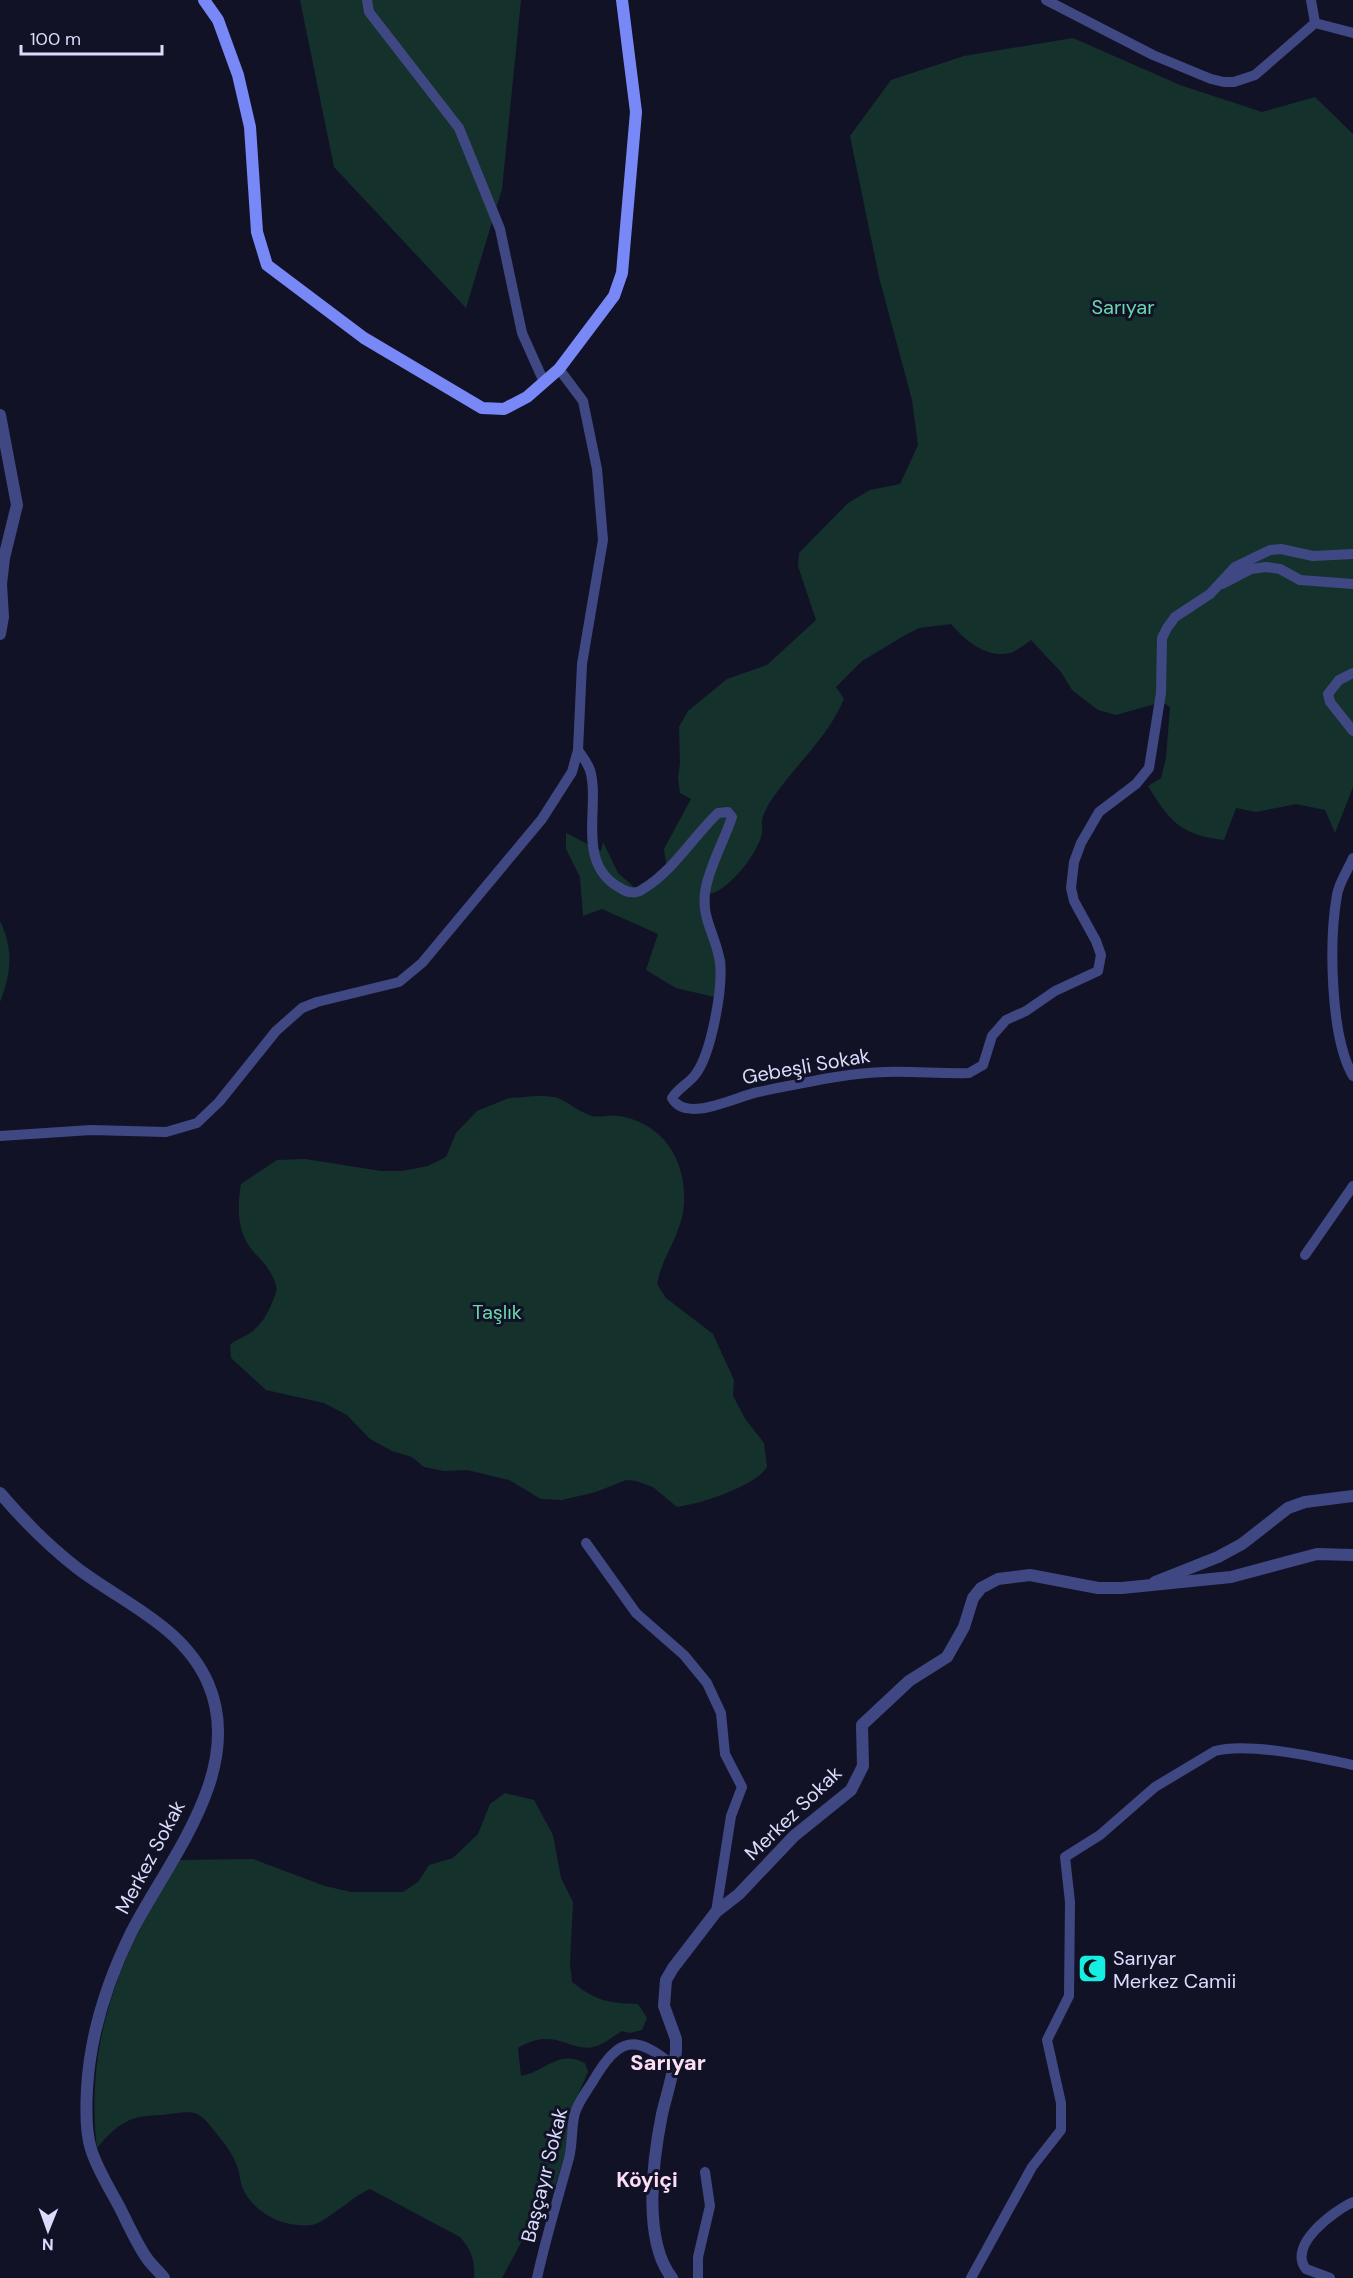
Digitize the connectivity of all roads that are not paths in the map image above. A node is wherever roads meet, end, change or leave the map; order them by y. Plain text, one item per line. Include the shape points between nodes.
1 (204, 0) edge
2 (367, 0) edge
3 (622, 0) edge
4 (1046, 0) edge
5 (1311, 0) edge
6 (1314, 22) junction
7 (1353, 33) edge
8 (559, 369) junction
9 (544, 382) junction
10 (0, 415) edge
11 (1353, 554) edge
12 (1353, 584) edge
13 (1217, 587) junction
14 (0, 634) edge
15 (1353, 674) edge
16 (1353, 731) edge
17 (578, 750) junction
18 (1353, 858) edge
19 (1353, 1076) edge
20 (0, 1136) edge
21 (1353, 1186) edge
22 (1305, 1255) dead end
23 (0, 1492) edge
24 (1353, 1496) edge
25 (586, 1543) dead end
26 (1353, 1556) edge
27 (1149, 1585) junction
28 (1353, 1765) edge
29 (716, 1912) junction
30 (675, 2067) junction
31 (705, 2172) dead end
32 (1353, 2202) edge
33 (164, 2278) edge
34 (537, 2278) edge
35 (672, 2278) edge
36 (698, 2278) edge
37 (971, 2278) edge
38 (1329, 2278) edge

1 - 9 main road via 218,20 238,75 250,127 257,232 267,265 364,338 482,408 504,409
2 - 9 street via 369,12 459,128 500,229 522,333
3 - 8 main road via 636,112 622,273 614,296
4 - 6 street via 1153,55 1224,82 1255,75
5 - 6 street
6 - 7 street
8 - 9 main road
8 - 17 street via 584,401 597,469 603,540 582,664
10 - 14 street via 17,505 4,558
11 - 13 street, Gebeşli Sokak via 1313,556 1270,550 1235,567
12 - 13 street, Gebeşli Sokak via 1300,580 1280,569 1266,567 1251,569
13 - 17 street, Gebeşli Sokak via 1175,617 1167,628 1162,638 1162,686 1149,768 1136,784 1099,812 1074,862 1071,888 1101,955 1098,971 1006,1020 992,1036 983,1065 969,1073 866,1073 751,1094 705,1108 683,1108 675,1103 672,1098 676,1091 696,1074 704,1057 715,1013 720,963 705,915 705,888 732,817 728,812 718,813 655,881 640,892 624,891 606,876 595,853 590,771
15 - 16 street via 1338,680 1328,694
17 - 20 street via 572,772 542,819 422,963 399,982 302,1008 276,1031 219,1102 197,1123 166,1132 91,1130
18 - 19 street via 1337,893 1334,1002 1337,1026
21 - 22 street
23 - 33 street, Merkez Sokak via 75,1566 140,1610 184,1647 198,1663 208,1684 216,1719 215,1760 198,1814 132,1932 99,2012 89,2066 91,2148 147,2259
24 - 27 street via 1288,1508 1242,1544
25 - 29 street, Merkez Sokak via 636,1613 697,1668 721,1713 725,1755 742,1787 731,1816
26 - 27 street, Merkez Sokak via 1317,1554 1231,1577
27 - 29 street, Merkez Sokak via 1098,1588 1048,1576 1021,1575 998,1579 981,1588 947,1657 909,1681 862,1725 863,1766 851,1790 794,1836 739,1894
28 - 37 street via 1261,1749 1226,1748 1164,1780 1100,1835 1065,1857 1070,1902 1069,1996 1047,2040 1063,2124 1032,2167
29 - 30 street, Merkez Sokak via 666,1980 664,2006 676,2039
30 - 34 street, Başçayır Sokak via 651,2049 633,2044 619,2048 603,2064 574,2115 569,2158
30 - 35 street, Merkez Sokak via 658,2138 653,2199 658,2247
31 - 36 street via 710,2206 698,2257
32 - 38 street via 1320,2223 1301,2258 1306,2269

